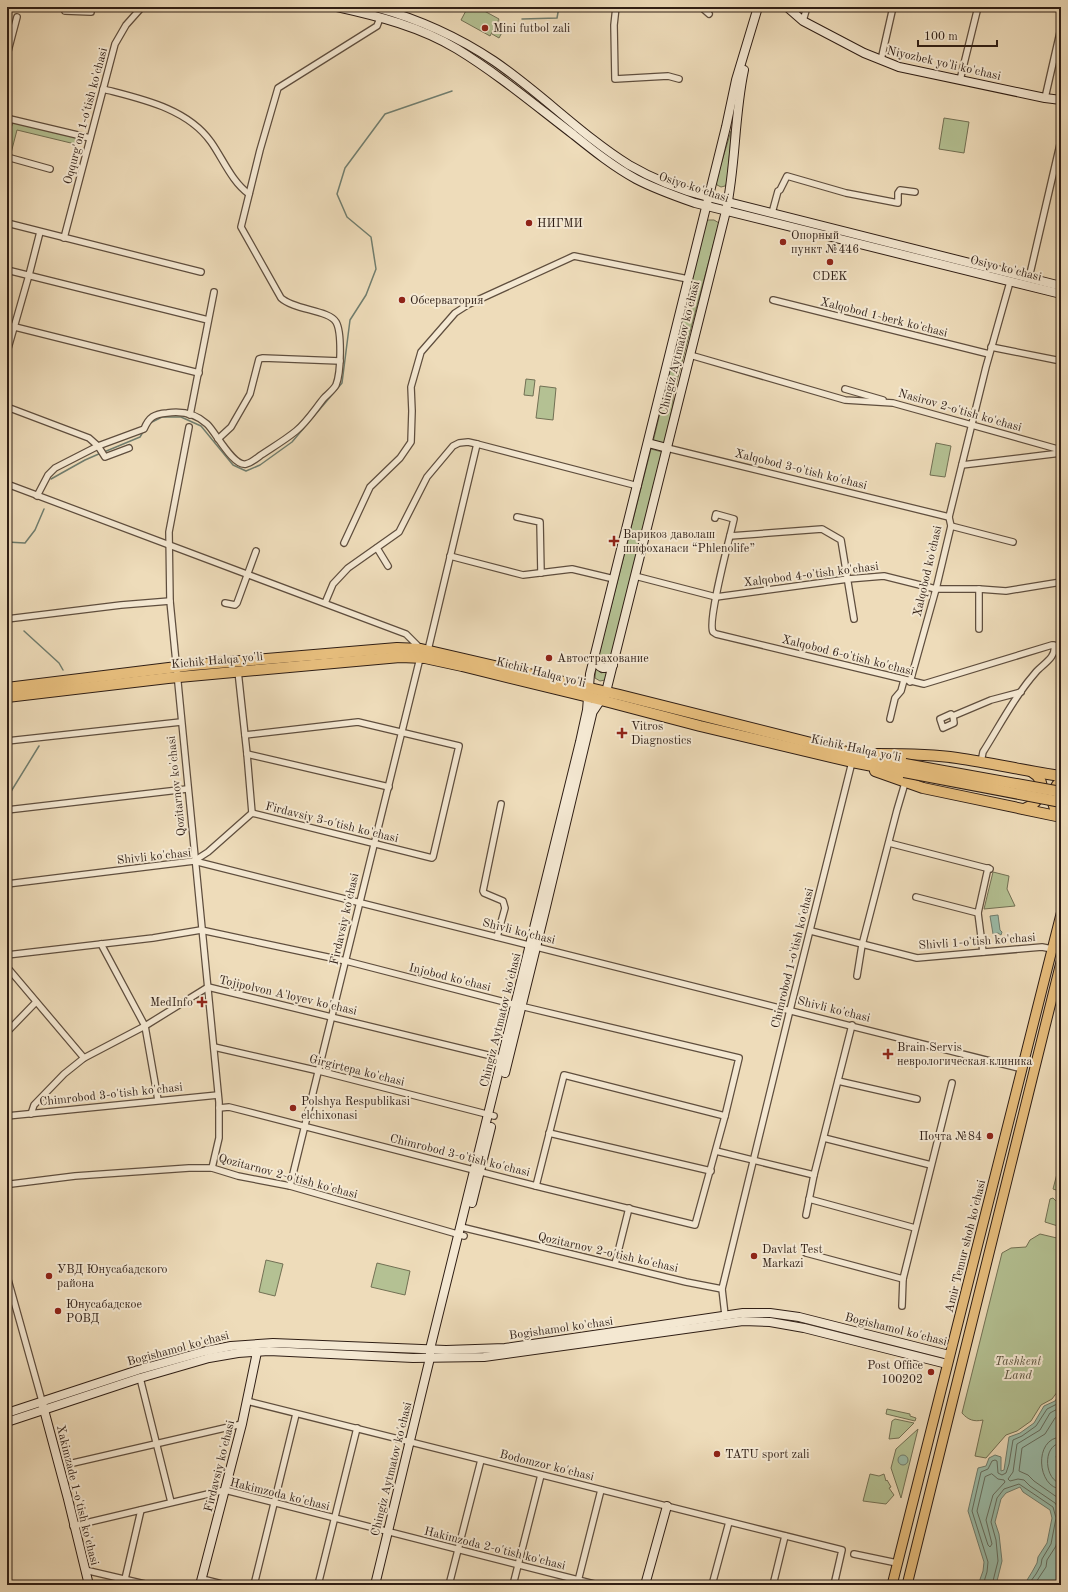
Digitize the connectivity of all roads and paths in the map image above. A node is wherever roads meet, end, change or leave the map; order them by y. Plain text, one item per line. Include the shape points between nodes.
1 (142, 7) edge
2 (337, 7) edge
3 (375, 7) edge
4 (616, 7) edge
5 (701, 7) edge
6 (758, 7) edge
7 (787, 7) edge
8 (807, 7) edge
9 (893, 7) edge
10 (978, 7) edge
11 (65, 11) dead end
12 (91, 12) dead end
13 (709, 14) dead end
14 (17, 17) dead end
15 (380, 18) junction
16 (803, 21) junction
17 (1061, 28) edge
18 (7, 55) edge
19 (881, 60) junction
20 (679, 79) dead end
21 (960, 80) junction
22 (103, 89) junction
23 (1045, 98) junction
24 (1061, 100) edge
25 (8, 118) edge
26 (726, 127) junction
27 (735, 129) junction
28 (7, 130) edge
29 (90, 138) junction
30 (1061, 140) edge
31 (7, 157) edge
32 (50, 169) dead end
33 (915, 192) dead end
34 (249, 194) junction
35 (708, 197) junction
36 (728, 202) junction
37 (706, 206) junction
38 (726, 210) junction
39 (772, 213) junction
40 (7, 223) edge
41 (40, 232) junction
42 (64, 238) junction
43 (7, 270) edge
44 (201, 272) dead end
45 (29, 276) junction
46 (1029, 278) junction
47 (688, 279) junction
48 (1010, 282) junction
49 (1061, 286) edge
50 (214, 292) dead end
51 (1061, 294) edge
52 (773, 300) dead end
53 (208, 320) junction
54 (7, 325) edge
55 (14, 327) junction
56 (991, 347) junction
57 (7, 352) edge
58 (989, 354) junction
59 (690, 355) junction
60 (340, 361) junction
61 (1061, 361) edge
62 (199, 374) junction
63 (845, 389) dead end
64 (893, 402) junction
65 (7, 407) edge
66 (190, 415) junction
67 (971, 425) junction
68 (189, 427) dead end
69 (218, 439) junction
70 (648, 443) junction
71 (477, 444) junction
72 (129, 448) dead end
73 (667, 448) junction
74 (101, 450) junction
75 (1061, 450) edge
76 (1061, 453) edge
77 (962, 465) junction
78 (7, 484) edge
79 (638, 486) junction
80 (37, 496) junction
81 (517, 517) dead end
82 (949, 517) junction
83 (715, 518) dead end
84 (951, 526) junction
85 (730, 536) junction
86 (1013, 542) dead end
87 (344, 543) dead end
88 (168, 544) junction
89 (376, 548) junction
90 (256, 551) dead end
91 (450, 556) junction
92 (388, 566) dead end
93 (541, 573) junction
94 (248, 574) junction
95 (635, 576) junction
96 (614, 579) junction
97 (848, 579) junction
98 (1061, 582) edge
99 (936, 589) junction
100 (979, 589) junction
101 (716, 597) junction
102 (170, 601) junction
103 (225, 603) dead end
104 (325, 603) junction
105 (7, 619) edge
106 (854, 619) dead end
107 (979, 629) dead end
108 (423, 652) junction
109 (594, 658) junction
110 (613, 665) junction
111 (238, 671) junction
112 (176, 672) junction
113 (907, 681) junction
114 (7, 688) edge
115 (1021, 692) junction
116 (596, 695) junction
117 (7, 698) edge
118 (953, 716) dead end
119 (890, 719) dead end
120 (181, 722) junction
121 (402, 732) junction
122 (245, 735) junction
123 (7, 740) edge
124 (247, 754) junction
125 (854, 758) junction
126 (981, 762) junction
127 (904, 768) junction
128 (1032, 772) junction
129 (1061, 776) edge
130 (1061, 781) edge
131 (904, 786) junction
132 (389, 787) junction
133 (187, 789) junction
134 (1061, 792) edge
135 (1061, 802) edge
136 (501, 804) dead end
137 (1024, 809) junction
138 (7, 810) edge
139 (252, 814) junction
140 (1061, 816) edge
141 (375, 843) junction
142 (889, 843) junction
143 (194, 861) junction
144 (7, 884) edge
145 (916, 897) dead end
146 (360, 902) junction
147 (978, 913) junction
148 (1061, 914) edge
149 (201, 930) junction
150 (811, 931) junction
151 (497, 937) junction
152 (101, 944) junction
153 (862, 945) junction
154 (533, 946) junction
155 (1052, 949) junction
156 (983, 952) junction
157 (7, 955) edge
158 (346, 962) junction
159 (1061, 962) edge
160 (7, 967) edge
161 (857, 976) dead end
162 (208, 988) junction
163 (36, 1002) junction
164 (519, 1005) junction
165 (790, 1010) junction
166 (332, 1017) junction
167 (852, 1025) junction
168 (145, 1026) junction
169 (7, 1032) edge
170 (1031, 1035) junction
171 (1042, 1038) junction
172 (214, 1047) junction
173 (84, 1058) junction
174 (505, 1059) junction
175 (1022, 1069) junction
176 (319, 1071) junction
177 (838, 1081) junction
178 (952, 1083) dead end
179 (218, 1095) junction
180 (917, 1099) dead end
181 (158, 1100) junction
182 (219, 1108) junction
183 (31, 1114) junction
184 (7, 1116) edge
185 (491, 1116) junction
186 (725, 1116) junction
187 (305, 1127) junction
188 (549, 1133) junction
189 (824, 1138) junction
190 (716, 1151) junction
191 (754, 1161) junction
192 (931, 1166) junction
193 (212, 1168) junction
194 (477, 1171) junction
195 (711, 1171) junction
196 (814, 1175) junction
197 (7, 1182) edge
198 (290, 1186) junction
199 (536, 1186) junction
200 (809, 1199) junction
201 (629, 1208) junction
202 (806, 1215) dead end
203 (915, 1228) junction
204 (462, 1232) junction
205 (806, 1253) dead end
206 (615, 1264) junction
207 (7, 1276) edge
208 (903, 1279) junction
209 (722, 1289) junction
210 (902, 1306) dead end
211 (725, 1315) junction
212 (608, 1336) junction
213 (433, 1349) junction
214 (258, 1352) junction
215 (949, 1355) junction
216 (430, 1358) junction
217 (962, 1363) junction
218 (947, 1364) junction
219 (140, 1378) junction
220 (42, 1401) junction
221 (247, 1401) junction
222 (44, 1410) junction
223 (7, 1413) edge
224 (296, 1414) junction
225 (7, 1422) edge
226 (242, 1424) junction
227 (357, 1428) junction
228 (410, 1442) junction
229 (157, 1444) junction
230 (481, 1460) junction
231 (73, 1463) dead end
232 (541, 1475) junction
233 (225, 1490) junction
234 (601, 1490) junction
235 (171, 1502) junction
236 (274, 1502) junction
237 (667, 1506) junction
238 (141, 1510) junction
239 (335, 1519) junction
240 (729, 1522) junction
241 (73, 1526) junction
242 (387, 1533) junction
243 (785, 1536) junction
244 (458, 1550) junction
245 (854, 1554) dead end
246 (897, 1563) junction
247 (518, 1565) junction
248 (85, 1570) junction
249 (125, 1579) junction
250 (201, 1582) edge
251 (578, 1583) edge
252 (892, 1583) edge
253 (89, 1585) edge
254 (149, 1585) edge
255 (226, 1585) edge
256 (254, 1585) edge
257 (318, 1585) edge
258 (375, 1585) edge
259 (449, 1585) edge
260 (513, 1585) edge
261 (598, 1585) edge
262 (645, 1585) edge
263 (712, 1585) edge
264 (773, 1585) edge
265 (834, 1585) edge
266 (906, 1585) edge

1 - 22 street, Oqqurg'on 1-o'tish ko'chasi via 126,25 116,44
2 - 15 main road, Osiyo ko'chasi
3 - 35 main road, Osiyo ko'chasi via 426,24 461,40 504,68 608,151 663,182
4 - 20 street via 615,79 668,76
5 - 13 street
6 - 26 main road, Chingiz Aytmatov ko'chasi via 736,80
6 - 27 main road, Chingiz Aytmatov ko'chasi via 742,81
7 - 16 main road, Niyozbek yo'li ko'chasi
8 - 16 street
9 - 19 street
10 - 21 street
11 - 12 street
14 - 18 street
15 - 34 street via 377,26 278,88
15 - 37 main road, Osiyo ko'chasi via 420,30 457,48 624,172 659,190
16 - 19 main road, Niyozbek yo'li ko'chasi via 864,54
17 - 23 street
19 - 21 main road, Niyozbek yo'li ko'chasi via 899,67
21 - 23 main road, Niyozbek yo'li ko'chasi
22 - 29 street, Oqqurg'on 1-o'tish ko'chasi
22 - 34 street via 159,104 184,116 210,141 241,188
23 - 24 main road, Niyozbek yo'li ko'chasi
25 - 28 street
25 - 29 street
26 - 27 main road via 732,124
26 - 35 main road, Chingiz Aytmatov ko'chasi
27 - 36 main road, Chingiz Aytmatov ko'chasi
29 - 42 street, Oqqurg'on 1-o'tish ko'chasi
30 - 46 street
31 - 32 street
33 - 39 street via 900,190 898,203 846,193 787,176 778,192
34 - 60 street via 241,227 244,234 281,298 288,303 334,319 339,331
35 - 36 main road, Osiyo ko'chasi
35 - 37 main road, Chingiz Aytmatov ko'chasi
36 - 38 main road, Chingiz Aytmatov ko'chasi
36 - 39 main road, Osiyo ko'chasi
37 - 38 main road, Osiyo ko'chasi
37 - 47 main road, Chingiz Aytmatov ko'chasi
38 - 48 main road, Osiyo ko'chasi
38 - 59 main road, Chingiz Aytmatov ko'chasi
39 - 46 main road, Osiyo ko'chasi
40 - 41 street
41 - 42 street
41 - 45 street
42 - 44 street
43 - 45 street
45 - 53 street
45 - 55 street
46 - 49 main road, Osiyo ko'chasi
47 - 70 main road, Chingiz Aytmatov ko'chasi
47 - 87 street via 574,256 469,304 455,313 420,352 411,387 411,442 400,458 370,487
48 - 51 main road, Osiyo ko'chasi
48 - 56 street, Xalqobod ko'chasi
50 - 53 street
52 - 58 street, Xalqobod 1-berk ko'chasi
53 - 62 street
54 - 55 street
55 - 57 street
55 - 62 street
56 - 58 street, Xalqobod ko'chasi
56 - 61 street
58 - 67 street, Xalqobod ko'chasi
59 - 64 street, Nasirov 2-o'tish ko'chasi via 845,400
59 - 73 main road, Chingiz Aytmatov ko'chasi
60 - 69 street via 259,359 250,394 230,428
60 - 69 street via 336,385 297,430 265,453 242,464
62 - 66 street
63 - 64 street
64 - 67 street, Nasirov 2-o'tish ko'chasi
65 - 74 street via 89,438
66 - 69 street via 207,424
66 - 74 street via 178,412 159,414 148,419 144,429
67 - 75 street, Nasirov 2-o'tish ko'chasi
67 - 77 street, Xalqobod ko'chasi
68 - 88 street, Qozitarnov ko'chasi
70 - 73 main road, Xalqobod 3-o'tish ko'chasi
70 - 79 main road, Chingiz Aytmatov ko'chasi
71 - 79 street
71 - 89 street via 468,442 453,446 427,476 399,532
71 - 91 street, Firdavsiy ko'chasi
72 - 74 street via 106,457
73 - 82 street, Xalqobod 3-o'tish ko'chasi
73 - 95 main road, Chingiz Aytmatov ko'chasi
74 - 80 street via 55,468 48,475
76 - 77 street
77 - 82 street, Xalqobod ko'chasi
78 - 80 street
79 - 96 main road, Chingiz Aytmatov ko'chasi
80 - 88 street
81 - 93 street via 540,522
82 - 84 street, Xalqobod ko'chasi
83 - 85 street via 716,514 734,519
84 - 86 street
84 - 99 street, Xalqobod ko'chasi
85 - 97 street via 824,530 842,541
85 - 101 street
88 - 94 street
88 - 102 street, Qozitarnov ko'chasi
89 - 92 street
89 - 104 street via 348,568 333,584
90 - 94 street
91 - 93 street via 523,574
91 - 108 street, Firdavsiy ko'chasi
93 - 96 street via 572,569
94 - 103 street via 238,603
94 - 104 street
95 - 101 street, Xalqobod 4-o'tish ko'chasi
95 - 110 main road, Chingiz Aytmatov ko'chasi
96 - 109 main road, Chingiz Aytmatov ko'chasi
97 - 99 street, Xalqobod 4-o'tish ko'chasi via 884,576
97 - 101 street, Xalqobod 4-o'tish ko'chasi
97 - 106 street
98 - 100 street, Xalqobod 4-o'tish ko'chasi via 1006,591
99 - 100 street, Xalqobod 4-o'tish ko'chasi
99 - 113 street, Xalqobod ko'chasi
100 - 107 street
101 - 113 street, Xalqobod 6-o'tish ko'chasi via 711,627 716,634
102 - 105 street
102 - 112 street, Qozitarnov ko'chasi
104 - 108 street via 406,634
108 - 111 highway, Kichik Halqa yo'li via 400,657
108 - 112 highway, Kichik Halqa yo'li via 397,648
108 - 116 highway, Kichik Halqa yo'li via 525,681
108 - 121 street, Firdavsiy ko'chasi
109 - 110 main road via 603,668
109 - 116 main road, Chingiz Aytmatov ko'chasi
110 - 116 main road, Chingiz Aytmatov ko'chasi
111 - 112 highway, Kichik Halqa yo'li
111 - 122 street
112 - 114 highway, Kichik Halqa yo'li
112 - 117 highway, Kichik Halqa yo'li
112 - 120 street, Qozitarnov ko'chasi
113 - 115 street, Xalqobod 6-o'tish ko'chasi via 924,684 1052,645 1055,648 1053,656 1036,672
113 - 119 street, Xalqobod ko'chasi via 896,698
115 - 118 street via 991,700
115 - 126 street via 983,752
116 - 125 highway, Kichik Halqa yo'li
116 - 154 main road, Chingiz Aytmatov ko'chasi
116 - 154 main road, Chingiz Aytmatov ko'chasi via 587,710
120 - 123 street
120 - 133 street, Qozitarnov ko'chasi
121 - 122 street via 353,722
121 - 132 street, Firdavsiy ko'chasi
121 - 141 street, Firdavsiy 3-o'tish ko'chasi via 460,746 433,858
122 - 124 street
124 - 132 street
124 - 139 street
125 - 126 highway via 931,755
125 - 127 highway, Kichik Halqa yo'li
125 - 131 highway
125 - 150 street, Chimrobod 1-o'tish ko'chasi
126 - 128 highway
127 - 134 highway, Kichik Halqa yo'li, bridge
127 - 135 highway, Kichik Halqa yo'li, bridge
128 - 129 highway
128 - 137 highway via 1041,780 1041,793 1034,804
130 - 140 highway via 1055,788 1053,799 1056,811
131 - 137 highway
131 - 142 street
132 - 141 street, Firdavsiy ko'chasi
133 - 138 street
133 - 143 street, Qozitarnov ko'chasi
136 - 151 street via 483,891 503,901 505,908
137 - 140 highway
139 - 141 street, Firdavsiy 3-o'tish ko'chasi
139 - 143 street, Firdavsiy 3-o'tish ko'chasi
141 - 146 street, Firdavsiy ko'chasi
142 - 147 street via 989,868
142 - 153 street
143 - 144 street, Shivli ko'chasi
143 - 146 street, Shivli ko'chasi
143 - 149 street, Qozitarnov ko'chasi
145 - 147 street
146 - 151 street, Shivli ko'chasi
146 - 158 street, Firdavsiy ko'chasi
147 - 156 street
148 - 155 main road, Amir Temur shoh ko'chasi
149 - 152 street
149 - 158 street, Injobod ko'chasi
149 - 162 street, Qozitarnov ko'chasi
150 - 153 street, Shivli 1-o'tish ko'chasi
150 - 165 street, Chimrobod 1-o'tish ko'chasi
151 - 154 street, Shivli ko'chasi
152 - 157 street
152 - 168 street
153 - 156 street, Shivli 1-o'tish ko'chasi via 916,958
153 - 161 street
154 - 164 main road, Chingiz Aytmatov ko'chasi
154 - 165 street, Shivli ko'chasi
155 - 156 street, Shivli 1-o'tish ko'chasi via 1042,947
155 - 170 main road, Amir Temur shoh ko'chasi
158 - 164 street, Injobod ko'chasi
158 - 166 street, Firdavsiy ko'chasi
159 - 171 main road, Amir Temur shoh ko'chasi
160 - 163 street
162 - 166 street, Tojipolvon A'loyev ko'chasi
162 - 168 street, Tojipolvon A'loyev ko'chasi
162 - 172 street, Qozitarnov ko'chasi
163 - 169 street
163 - 173 street
164 - 174 main road, Chingiz Aytmatov ko'chasi
164 - 186 street, Injobod ko'chasi via 739,1058
165 - 167 street, Shivli ko'chasi
165 - 191 street, Chimrobod 1-o'tish ko'chasi
166 - 174 street, Tojipolvon A'loyev ko'chasi
166 - 176 street, Firdavsiy ko'chasi
167 - 175 street, Shivli ko'chasi
167 - 177 street
168 - 173 street, Tojipolvon A'loyev ko'chasi
168 - 181 street
170 - 171 main road
170 - 175 main road, Amir Temur shoh ko'chasi
171 - 217 main road, Amir Temur shoh ko'chasi
172 - 176 street, Girgirtepa ko'chasi
172 - 179 street, Qozitarnov ko'chasi
173 - 183 street, Tojipolvon A'loyev ko'chasi via 64,1074 34,1105
174 - 185 main road, Chingiz Aytmatov ko'chasi
175 - 215 main road, Amir Temur shoh ko'chasi
176 - 185 street, Girgirtepa ko'chasi
176 - 187 street, Firdavsiy ko'chasi
177 - 180 street
177 - 189 street
178 - 192 street
179 - 181 street, Chimrobod 3-o'tish ko'chasi
179 - 182 street, Qozitarnov ko'chasi
181 - 183 street, Chimrobod 3-o'tish ko'chasi
182 - 187 street, Chimrobod 3-o'tish ko'chasi via 229,1107
182 - 193 street, Qozitarnov ko'chasi via 219,1138
183 - 184 street, Chimrobod 3-o'tish ko'chasi
185 - 194 main road, Chingiz Aytmatov ko'chasi
186 - 188 street via 564,1075
186 - 190 street
187 - 194 street, Chimrobod 3-o'tish ko'chasi
187 - 198 street, Firdavsiy ko'chasi
188 - 195 street
188 - 199 street
189 - 192 street
189 - 196 street
190 - 191 street
190 - 195 street
191 - 196 street
191 - 209 street, Chimrobod 1-o'tish ko'chasi
192 - 203 street
193 - 197 street, Qozitarnov 2-o'tish ko'chasi via 75,1176 11,1184
193 - 198 street, Qozitarnov 2-o'tish ko'chasi
194 - 199 street, Chimrobod 3-o'tish ko'chasi
194 - 204 main road, Chingiz Aytmatov ko'chasi
195 - 201 street, Chimrobod 3-o'tish ko'chasi via 697,1224
196 - 200 street
198 - 204 street, Qozitarnov 2-o'tish ko'chasi
199 - 201 street, Chimrobod 3-o'tish ko'chasi
200 - 202 street
200 - 203 street
201 - 206 street
203 - 208 street
204 - 206 street, Qozitarnov 2-o'tish ko'chasi
204 - 213 main road, Chingiz Aytmatov ko'chasi
205 - 208 street
206 - 209 street, Qozitarnov 2-o'tish ko'chasi
207 - 220 street
208 - 210 street
209 - 211 street, Chimrobod 1-o'tish ko'chasi
211 - 212 main road, Bogishamol ko'chasi
211 - 215 main road, Bogishamol ko'chasi via 752,1312 792,1316
212 - 213 main road, Bogishamol ko'chasi via 505,1348
212 - 216 main road, Bogishamol ko'chasi via 507,1355
212 - 218 main road, Bogishamol ko'chasi via 763,1321 804,1328
213 - 216 main road, Chingiz Aytmatov ko'chasi
213 - 220 main road, Bogishamol ko'chasi via 273,1343 231,1346 138,1370
214 - 216 main road, Bogishamol ko'chasi
214 - 219 main road, Bogishamol ko'chasi via 209,1358
214 - 221 main road, Firdavsiy ko'chasi
215 - 217 main road, Bogishamol ko'chasi
215 - 218 main road, Amir Temur shoh ko'chasi
216 - 228 main road, Chingiz Aytmatov ko'chasi
217 - 218 main road, Bogishamol ko'chasi
217 - 266 main road, Amir Temur shoh ko'chasi
218 - 246 main road, Amir Temur shoh ko'chasi
219 - 222 main road, Bogishamol ko'chasi
219 - 229 street
220 - 222 main road, Xakimzade 1-o'tish ko'chasi
220 - 223 main road, Bogishamol ko'chasi
221 - 224 street, Bodomzor ko'chasi
221 - 226 main road, Firdavsiy ko'chasi
222 - 225 main road, Bogishamol ko'chasi
222 - 241 main road, Xakimzade 1-o'tish ko'chasi
224 - 227 street, Bodomzor ko'chasi
224 - 236 street
226 - 229 street
226 - 233 main road, Firdavsiy ko'chasi
227 - 228 street, Bodomzor ko'chasi
227 - 239 street
228 - 230 street, Bodomzor ko'chasi
228 - 242 main road, Chingiz Aytmatov ko'chasi
229 - 231 street
229 - 235 street
230 - 232 street, Bodomzor ko'chasi
230 - 244 street
232 - 234 street, Bodomzor ko'chasi
232 - 247 street
233 - 235 street, Hakimzoda ko'chasi
233 - 236 street, Hakimzoda ko'chasi
233 - 250 main road, Firdavsiy ko'chasi
234 - 237 street, Bodomzor ko'chasi
234 - 251 street
235 - 238 street, Hakimzoda ko'chasi
236 - 239 street, Hakimzoda ko'chasi
236 - 256 street
237 - 240 street, Bodomzor ko'chasi
237 - 262 main road
238 - 241 street, Hakimzoda ko'chasi
238 - 249 street
239 - 242 street, Hakimzoda ko'chasi
239 - 257 street
240 - 243 street, Bodomzor ko'chasi
240 - 263 street
241 - 248 main road, Xakimzade 1-o'tish ko'chasi
242 - 244 street, Hakimzoda 2-o'tish ko'chasi
242 - 258 main road, Chingiz Aytmatov ko'chasi
243 - 264 street
243 - 265 street, Bodomzor ko'chasi via 842,1550
244 - 247 street, Hakimzoda 2-o'tish ko'chasi
244 - 259 street
245 - 246 street
246 - 252 main road, Amir Temur shoh ko'chasi
247 - 251 street, Hakimzoda 2-o'tish ko'chasi
247 - 260 street
248 - 249 street
248 - 253 main road, Xakimzade 1-o'tish ko'chasi
249 - 254 street
250 - 255 street
251 - 261 street, Hakimzoda 2-o'tish ko'chasi
252 - 266 main road

